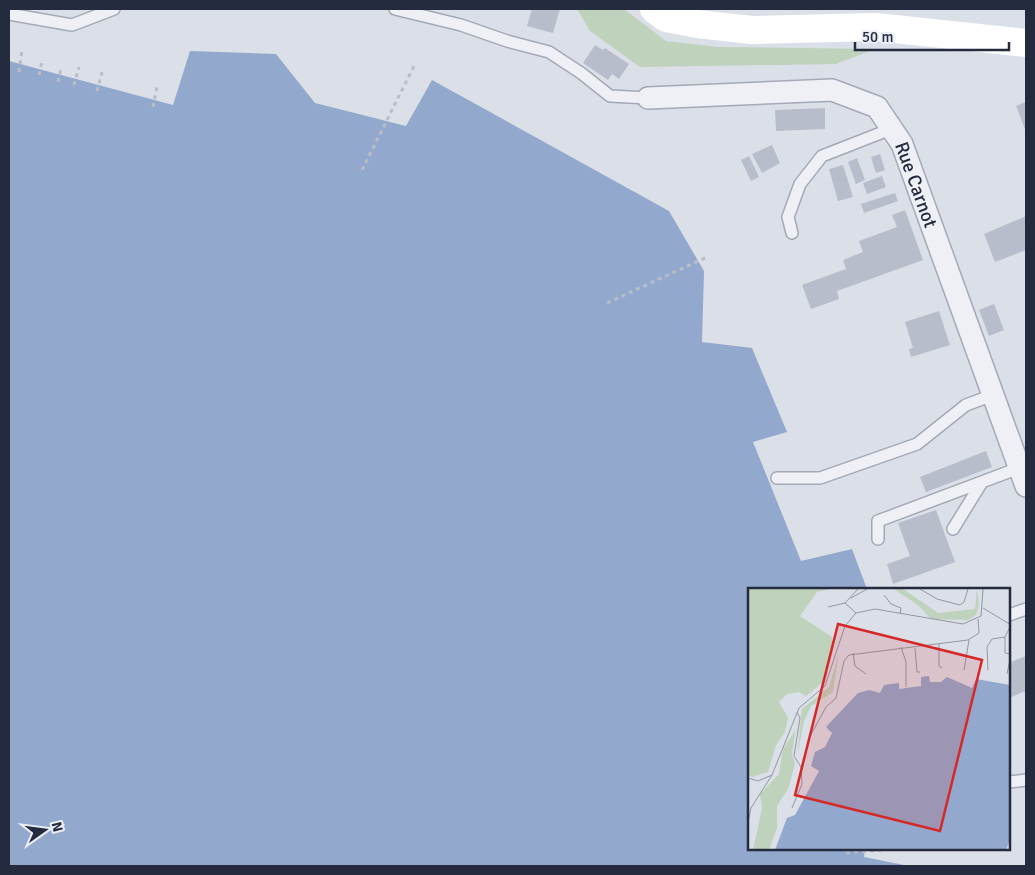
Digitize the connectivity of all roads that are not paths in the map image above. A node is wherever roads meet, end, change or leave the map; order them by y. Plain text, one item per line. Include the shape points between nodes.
1 (114, 9) edge
2 (395, 9) edge
3 (654, 9) edge
4 (9, 14) edge
5 (1026, 43) edge
6 (648, 98) joint
7 (892, 129) junction
8 (792, 233) dead end
9 (994, 395) junction
10 (1011, 471) dead end
11 (777, 478) dead end
12 (982, 482) junction
13 (1026, 486) edge
14 (953, 529) dead end
15 (878, 539) dead end
16 (1026, 609) edge
17 (1010, 615) edge
18 (1026, 780) edge
19 (1010, 782) edge

1 - 4 lane via 72,26
2 - 6 lane via 549,52 610,96
3 - 5 main road via 666,18 752,30 876,28
6 - 7 street, Rue Carnot via 832,90 876,107
7 - 8 lane via 822,156 800,184 788,217
7 - 9 street, Rue Carnot via 902,144
9 - 11 lane via 966,405 917,444 820,478
9 - 13 street, Rue Carnot
10 - 12 lane
12 - 14 lane
12 - 15 lane via 878,521
16 - 17 lane
18 - 19 lane

